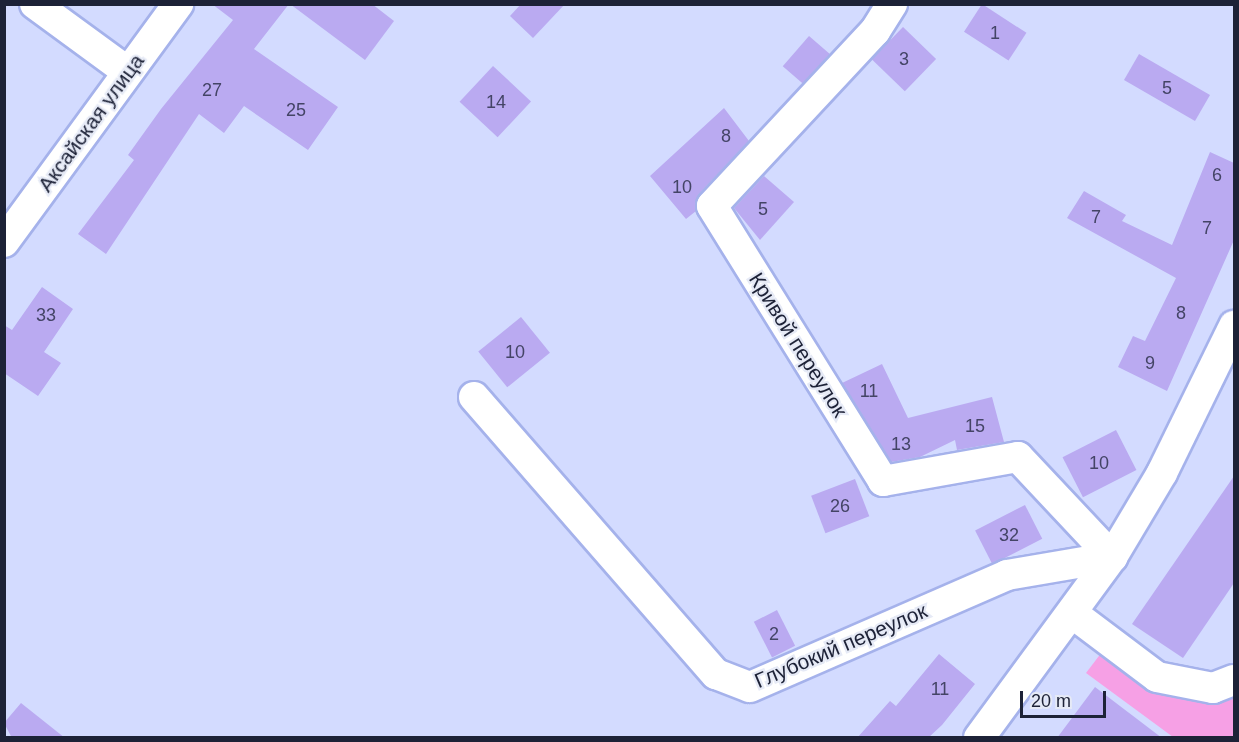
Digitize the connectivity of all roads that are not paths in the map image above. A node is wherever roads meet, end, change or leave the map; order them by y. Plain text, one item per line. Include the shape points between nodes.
1 (35, 4) edge
2 (178, 4) edge
3 (892, 4) edge
4 (128, 72) junction
5 (4, 242) edge
6 (1234, 326) edge
7 (474, 398) dead end
8 (1112, 557) junction
9 (1072, 614) junction
10 (1234, 680) edge
11 (979, 738) edge

1 - 4 street
2 - 4 street, Аксайская улица
3 - 8 street, Кривой переулок via 875,31 712,206 883,481 1018,457
4 - 5 street, Аксайская улица
6 - 8 street via 1162,472
7 - 8 street, Глубокий переулок via 716,674 750,687 1007,575
8 - 9 street
9 - 10 street via 1156,677 1213,688
9 - 11 street

